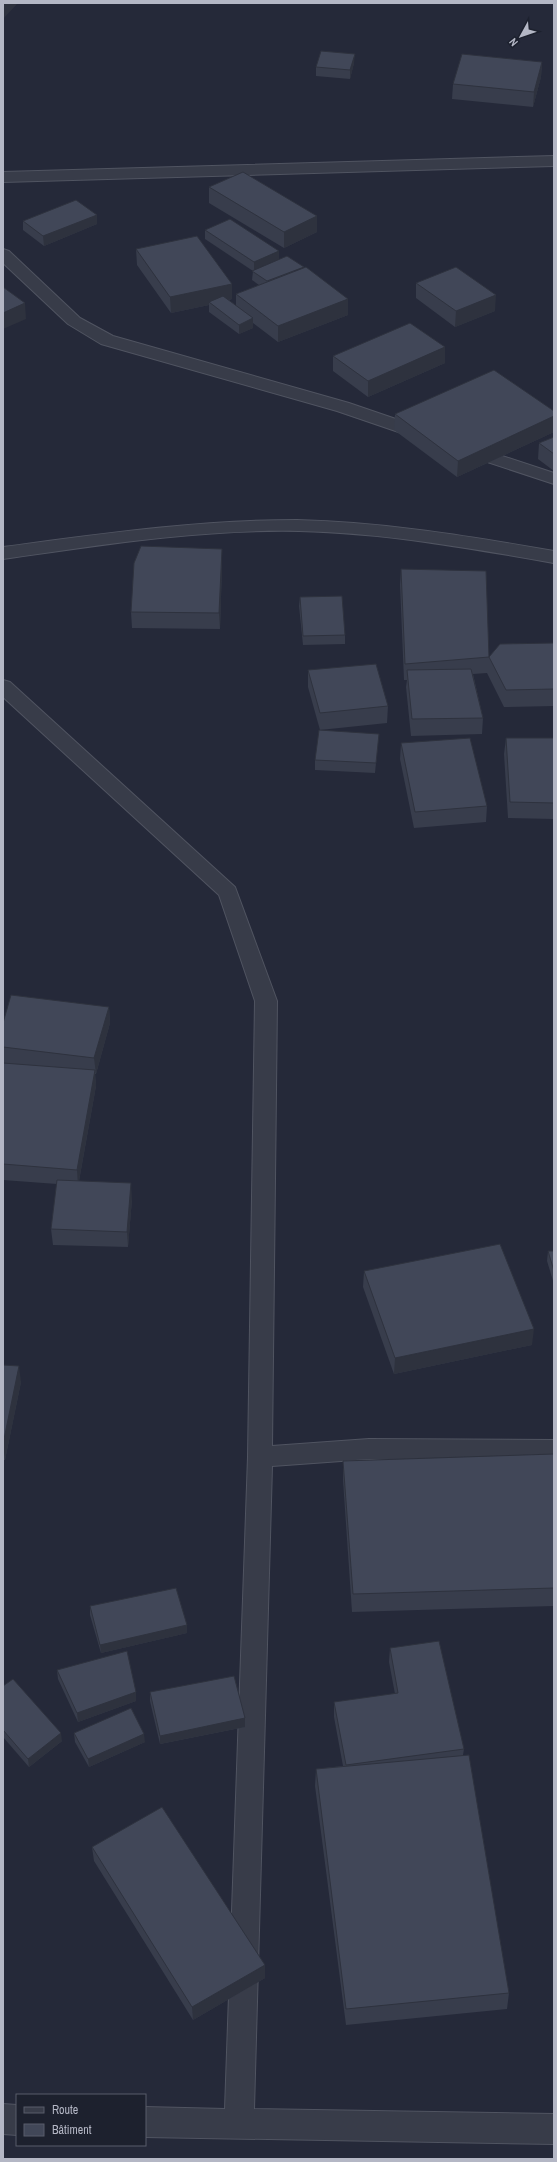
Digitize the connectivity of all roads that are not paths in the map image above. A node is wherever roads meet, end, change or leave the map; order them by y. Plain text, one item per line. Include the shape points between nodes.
1 (554, 161) edge
2 (3, 177) edge
3 (3, 254) edge
4 (554, 479) edge
5 (3, 552) edge
6 (554, 557) edge
7 (3, 686) edge
8 (554, 1450) edge
9 (260, 1457) junction
10 (3, 2119) edge
11 (16, 2120) edge
12 (146, 2122) edge
13 (239, 2124) junction
14 (554, 2129) edge

1 - 2 street
3 - 4 street via 74,321 107,340 343,407
5 - 6 street via 160,532 241,527 313,527 434,536
7 - 9 street via 228,892 266,1001
8 - 9 street via 424,1448
9 - 13 street
10 - 11 street
12 - 13 street
13 - 14 street

